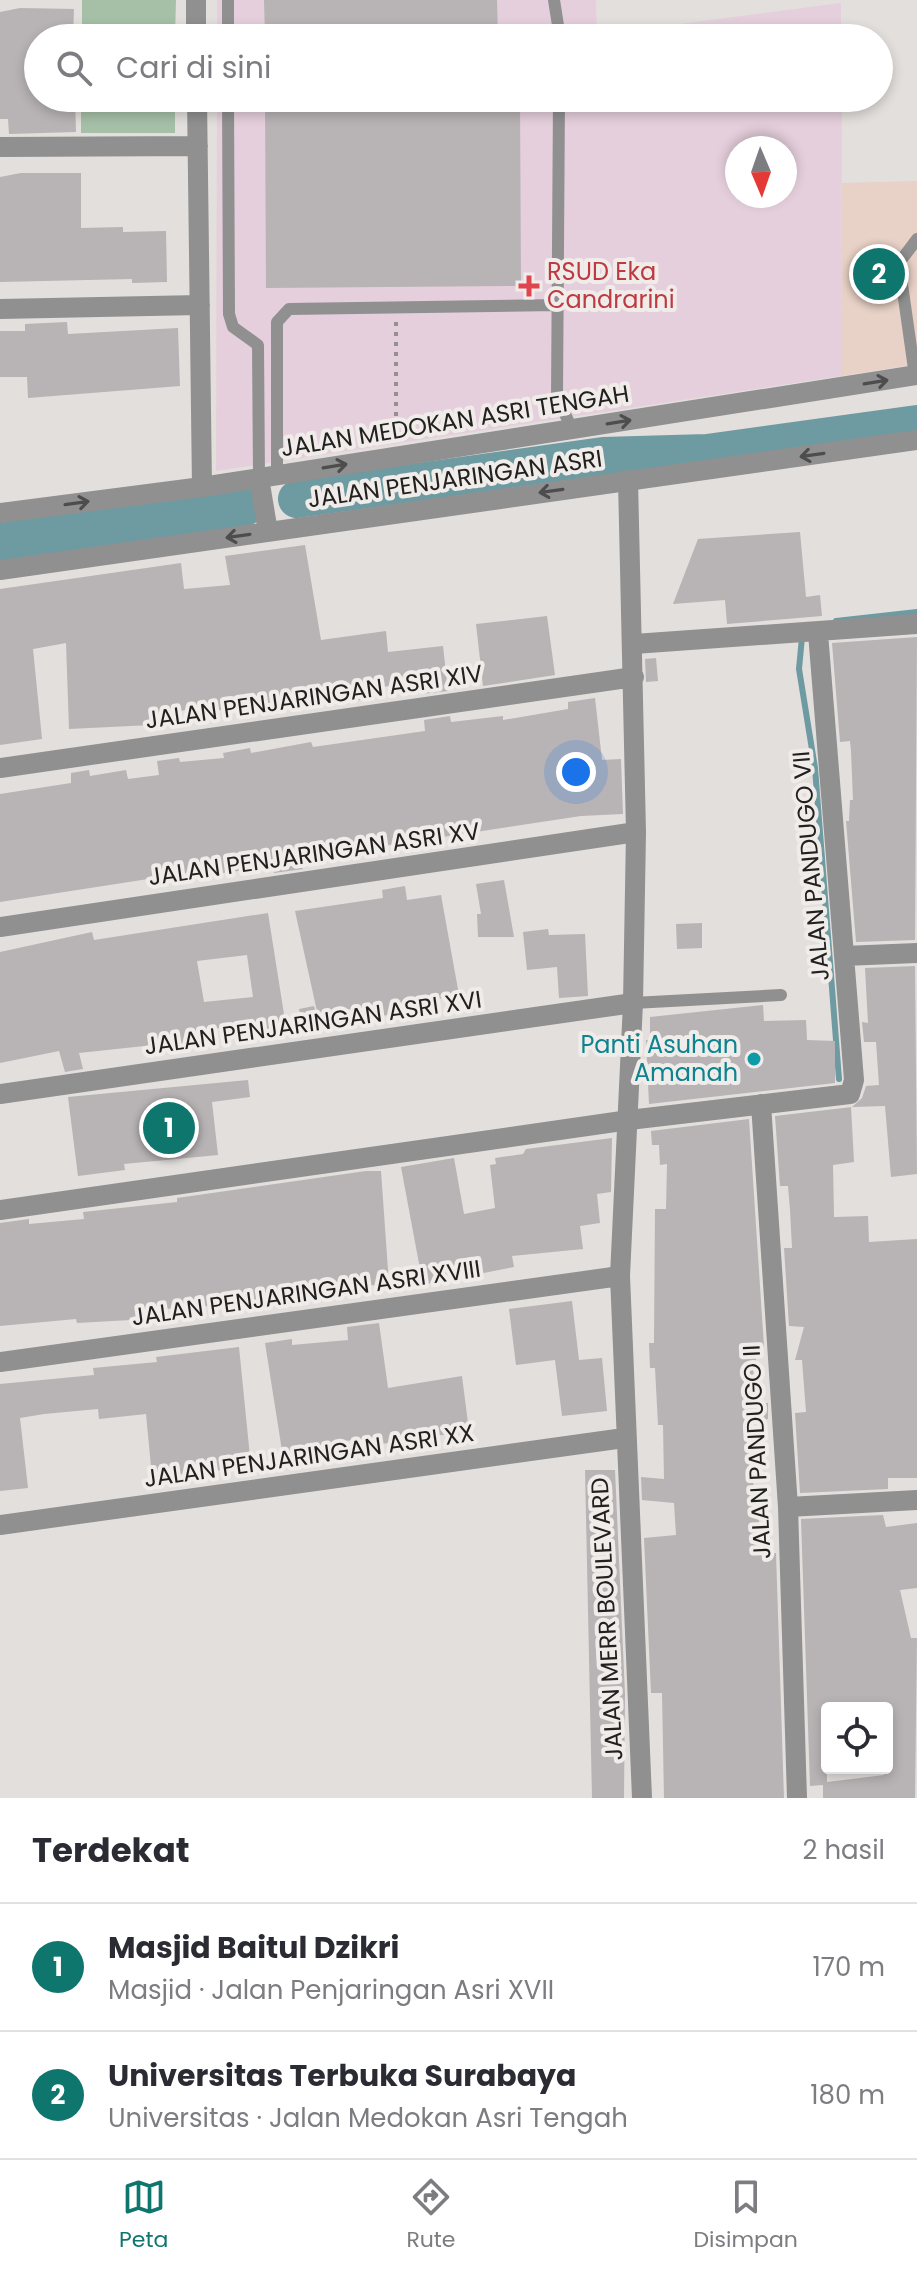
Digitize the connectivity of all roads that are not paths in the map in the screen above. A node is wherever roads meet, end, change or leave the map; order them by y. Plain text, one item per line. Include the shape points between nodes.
1 (196, 0) edge
2 (228, 0) edge
3 (554, 0) edge
4 (196, 24) edge
5 (228, 24) edge
6 (558, 24) edge
7 (197, 112) edge
8 (228, 112) edge
9 (559, 112) edge
10 (198, 146) junction
11 (0, 147) edge
12 (917, 239) edge
13 (200, 305) junction
14 (557, 305) junction
15 (0, 309) edge
16 (258, 345) junction
17 (277, 345) junction
18 (915, 345) edge
19 (916, 375) edge
20 (572, 429) junction
21 (917, 440) edge
22 (268, 476) junction
23 (628, 480) junction
24 (202, 487) junction
25 (0, 513) edge
26 (268, 532) junction
27 (0, 570) edge
28 (917, 624) edge
29 (809, 633) junction
30 (634, 644) junction
31 (634, 677) junction
32 (0, 768) edge
33 (636, 832) junction
34 (0, 927) edge
35 (917, 953) edge
36 (844, 956) junction
37 (781, 995) dead end
38 (633, 1003) junction
39 (0, 1094) edge
40 (761, 1104) junction
41 (629, 1120) junction
42 (0, 1210) edge
43 (620, 1276) junction
44 (0, 1362) edge
45 (624, 1438) junction
46 (917, 1500) edge
47 (788, 1507) junction
48 (0, 1525) edge
49 (642, 1798) edge
50 (797, 1798) edge

1 - 4 street
2 - 5 lane
3 - 6 lane
7 - 10 street
8 - 16 lane via 229,314 233,327
9 - 14 lane
10 - 11 street
10 - 13 street
12 - 18 lane via 899,263
13 - 15 street
13 - 24 street
14 - 17 lane via 289,309 277,322
14 - 20 lane via 557,397
16 - 17 lane
16 - 22 lane
17 - 22 lane
18 - 19 lane
20 -> 19 street, JALAN MEDOKAN ASRI TENGAH
22 -> 20 street, JALAN MEDOKAN ASRI TENGAH
21 -> 23 street, JALAN PENJARINGAN ASRI
22 - 24 street, JALAN MEDOKAN ASRI TENGAH
22 - 26 street
23 -> 26 street, JALAN PENJARINGAN ASRI
23 - 30 street, JALAN MERR BOULEVARD
25 -> 24 street, JALAN MEDOKAN ASRI TENGAH
26 -> 27 street, JALAN PENJARINGAN ASRI
28 - 29 street
29 - 30 street
29 - 36 street, JALAN PANDUGO VII
30 - 31 street, JALAN MERR BOULEVARD
31 - 32 street, JALAN PENJARINGAN ASRI XIV
31 - 33 street, JALAN MERR BOULEVARD
33 - 34 street, JALAN PENJARINGAN ASRI XV
33 - 38 street, JALAN MERR BOULEVARD
35 - 36 street
36 - 40 street, JALAN PANDUGO VII via 854,1080 850,1094
37 - 38 lane
38 - 39 street, JALAN PENJARINGAN ASRI XVI
38 - 41 street, JALAN MERR BOULEVARD
40 - 41 street
40 - 47 street, JALAN PANDUGO II
41 - 42 street
41 - 43 street, JALAN MERR BOULEVARD
43 - 44 street, JALAN PENJARINGAN ASRI XVIII
43 - 45 street, JALAN MERR BOULEVARD
45 - 48 street, JALAN PENJARINGAN ASRI XX
45 - 49 street, JALAN MERR BOULEVARD
46 - 47 street
47 - 50 street, JALAN PANDUGO II

